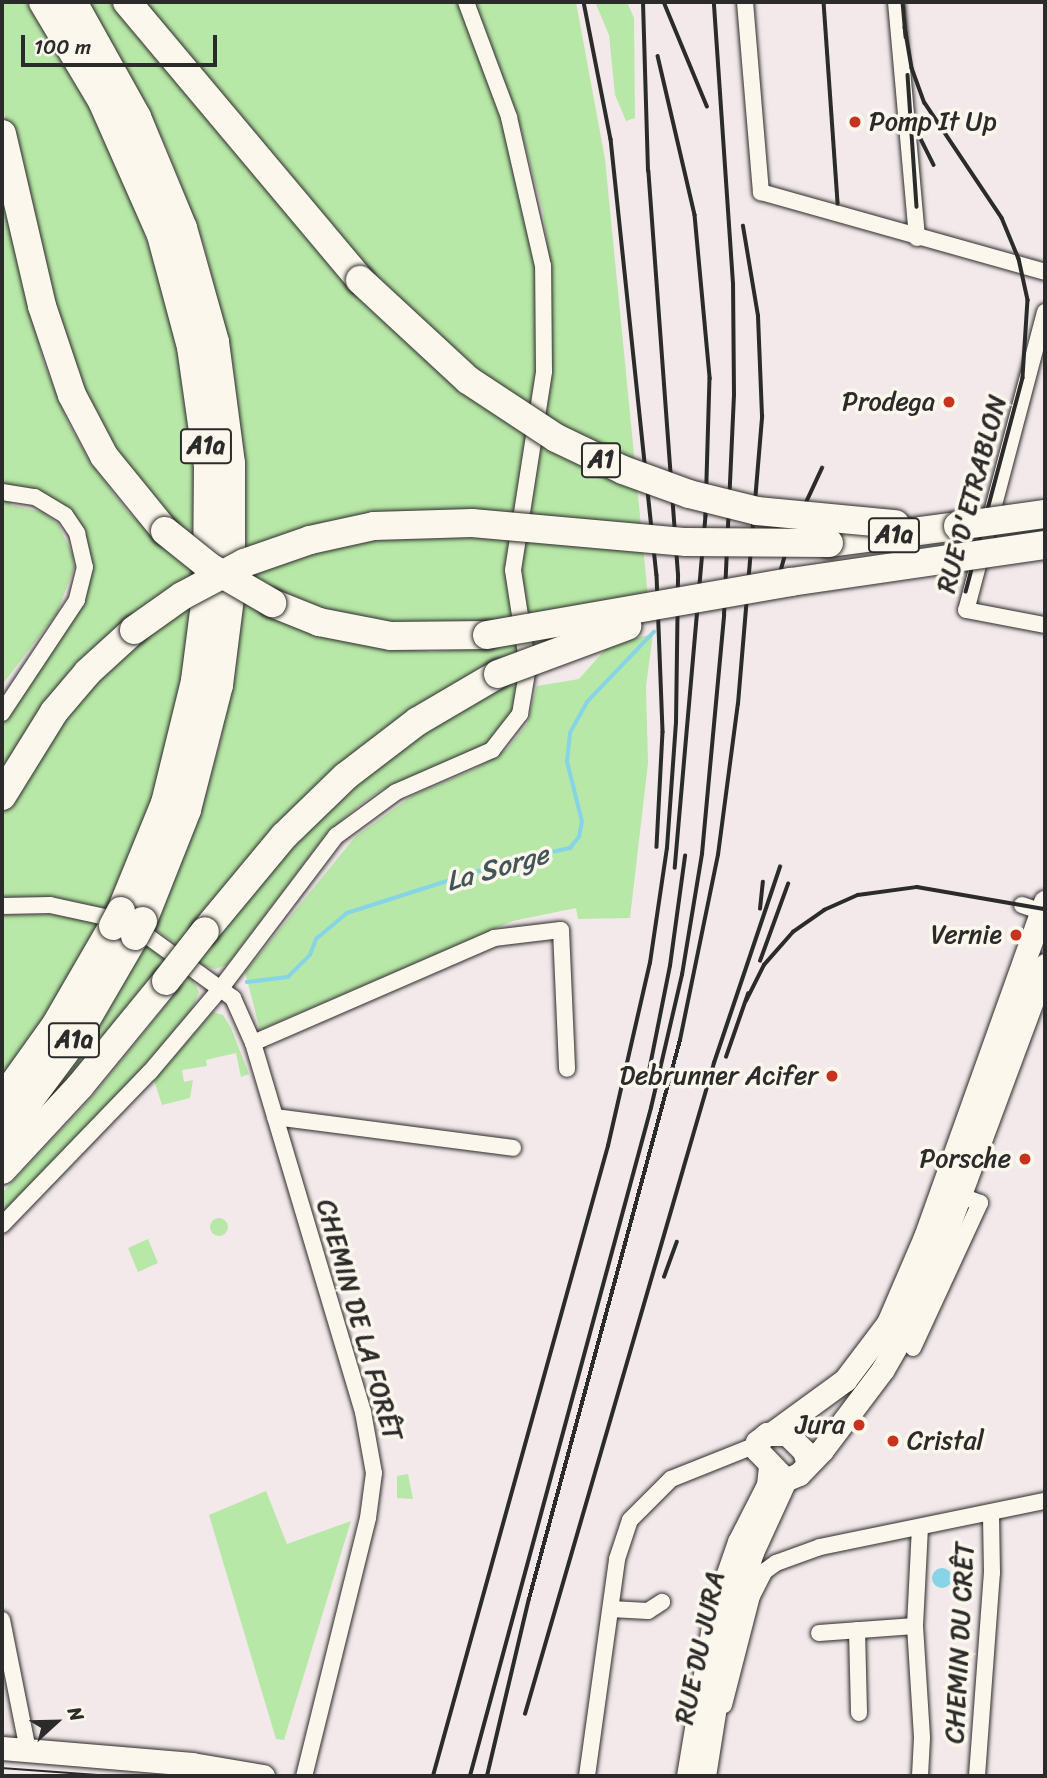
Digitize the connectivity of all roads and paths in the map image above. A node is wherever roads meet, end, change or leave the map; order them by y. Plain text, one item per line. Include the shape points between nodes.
1 (43, 2) edge
2 (73, 2) edge
3 (127, 2) edge
4 (466, 2) edge
5 (744, 2) edge
6 (896, 2) edge
7 (2, 134) edge
8 (916, 238) junction
9 (1045, 272) edge
10 (1045, 313) edge
11 (2, 492) edge
12 (1045, 514) edge
13 (958, 526) junction
14 (1045, 545) edge
15 (733, 592) junction
16 (1045, 625) edge
17 (2, 713) edge
18 (2, 796) edge
19 (2, 906) edge
20 (1036, 906) edge
21 (128, 924) junction
22 (1045, 965) edge
23 (221, 988) junction
24 (253, 1043) junction
25 (567, 1069) dead end
26 (2, 1100) edge
27 (275, 1117) junction
28 (2, 1137) edge
29 (513, 1148) dead end
30 (2, 1170) edge
31 (962, 1196) junction
32 (2, 1225) edge
33 (913, 1348) joint
34 (862, 1397) junction
35 (765, 1438) junction
36 (814, 1456) junction
37 (779, 1472) junction
38 (1045, 1501) edge
39 (991, 1514) junction
40 (920, 1527) junction
41 (750, 1539) junction
42 (662, 1602) dead end
43 (611, 1609) junction
44 (2, 1620) edge
45 (915, 1626) junction
46 (857, 1630) junction
47 (819, 1633) dead end
48 (859, 1713) dead end
49 (709, 1733) junction
50 (2, 1748) edge
51 (28, 1750) junction
52 (263, 1776) edge
53 (304, 1776) edge
54 (587, 1776) edge
55 (688, 1776) edge
56 (704, 1776) edge
57 (920, 1776) edge
58 (977, 1776) edge

1 - 21 highway, A1a via 102,102 161,235 191,347 208,466 208,565 195,681 165,803
2 - 21 highway, A1a via 137,117 183,228 215,342 231,464 231,590 219,685 187,810
3 - 13 highway, A1, bridge via 360,280 468,380 556,438 689,494 769,513 837,522
4 - 23 street via 509,117 543,266 544,371 513,570 528,667 526,697 517,722 492,750 396,792 335,836
5 - 8 street via 761,192
6 - 8 street
7 - 15 highway, bridge via 42,306 72,395 104,456 165,530 210,567 272,603 320,621 391,636 487,635
8 - 9 street
10 - 16 street, RUE D'ETRABLON via 966,610
11 - 17 street via 35,497 65,515 77,533 85,567 77,600
12 - 13 highway, A1, bridge
13 - 18 highway, A1a, bridge via 790,545 652,540 472,523 374,526 310,540 244,563 182,596 134,630 54,712
14 - 15 highway, bridge
15 - 30 highway, A1a, bridge via 560,648 498,674 418,721 346,776 284,836 80,1086
19 - 23 street, CHEMIN DE LA FORÊT via 50,905 128,922
20 - 35 main road via 925,1237 888,1323 845,1380
21 - 26 highway, A1a
21 - 28 highway, A1a via 75,1039
22 - 31 main road
23 - 24 street, CHEMIN DE LA FORÊT via 236,1002
23 - 32 street via 144,1079
24 - 25 street via 494,938 561,930
24 - 27 street, CHEMIN DE LA FORÊT
27 - 29 street
27 - 53 street, CHEMIN DE LA FORÊT via 363,1412 374,1473 368,1518
31 - 33 street via 980,1203
31 - 34 main road via 917,1310
33 - 34 main road
34 - 36 main road
35 - 36 main road via 794,1439
35 - 37 main road
35 - 43 street via 682,1473 645,1500 619,1547
36 - 37 main road via 802,1471
37 - 41 main road via 768,1485
38 - 39 street
39 - 40 street
39 - 58 street, CHEMIN DU CRÊT via 992,1573
40 - 45 street
40 - 49 street via 790,1555 765,1571 752,1596 725,1703
41 - 49 main road, RUE DU JURA
41 - 55 main road via 710,1635
42 - 43 street via 648,1611
43 - 54 street
44 - 51 street
45 - 46 street
45 - 57 street
46 - 47 street
46 - 48 street
49 - 56 main road, RUE DU JURA
50 - 51 main road
51 - 52 main road via 192,1764

